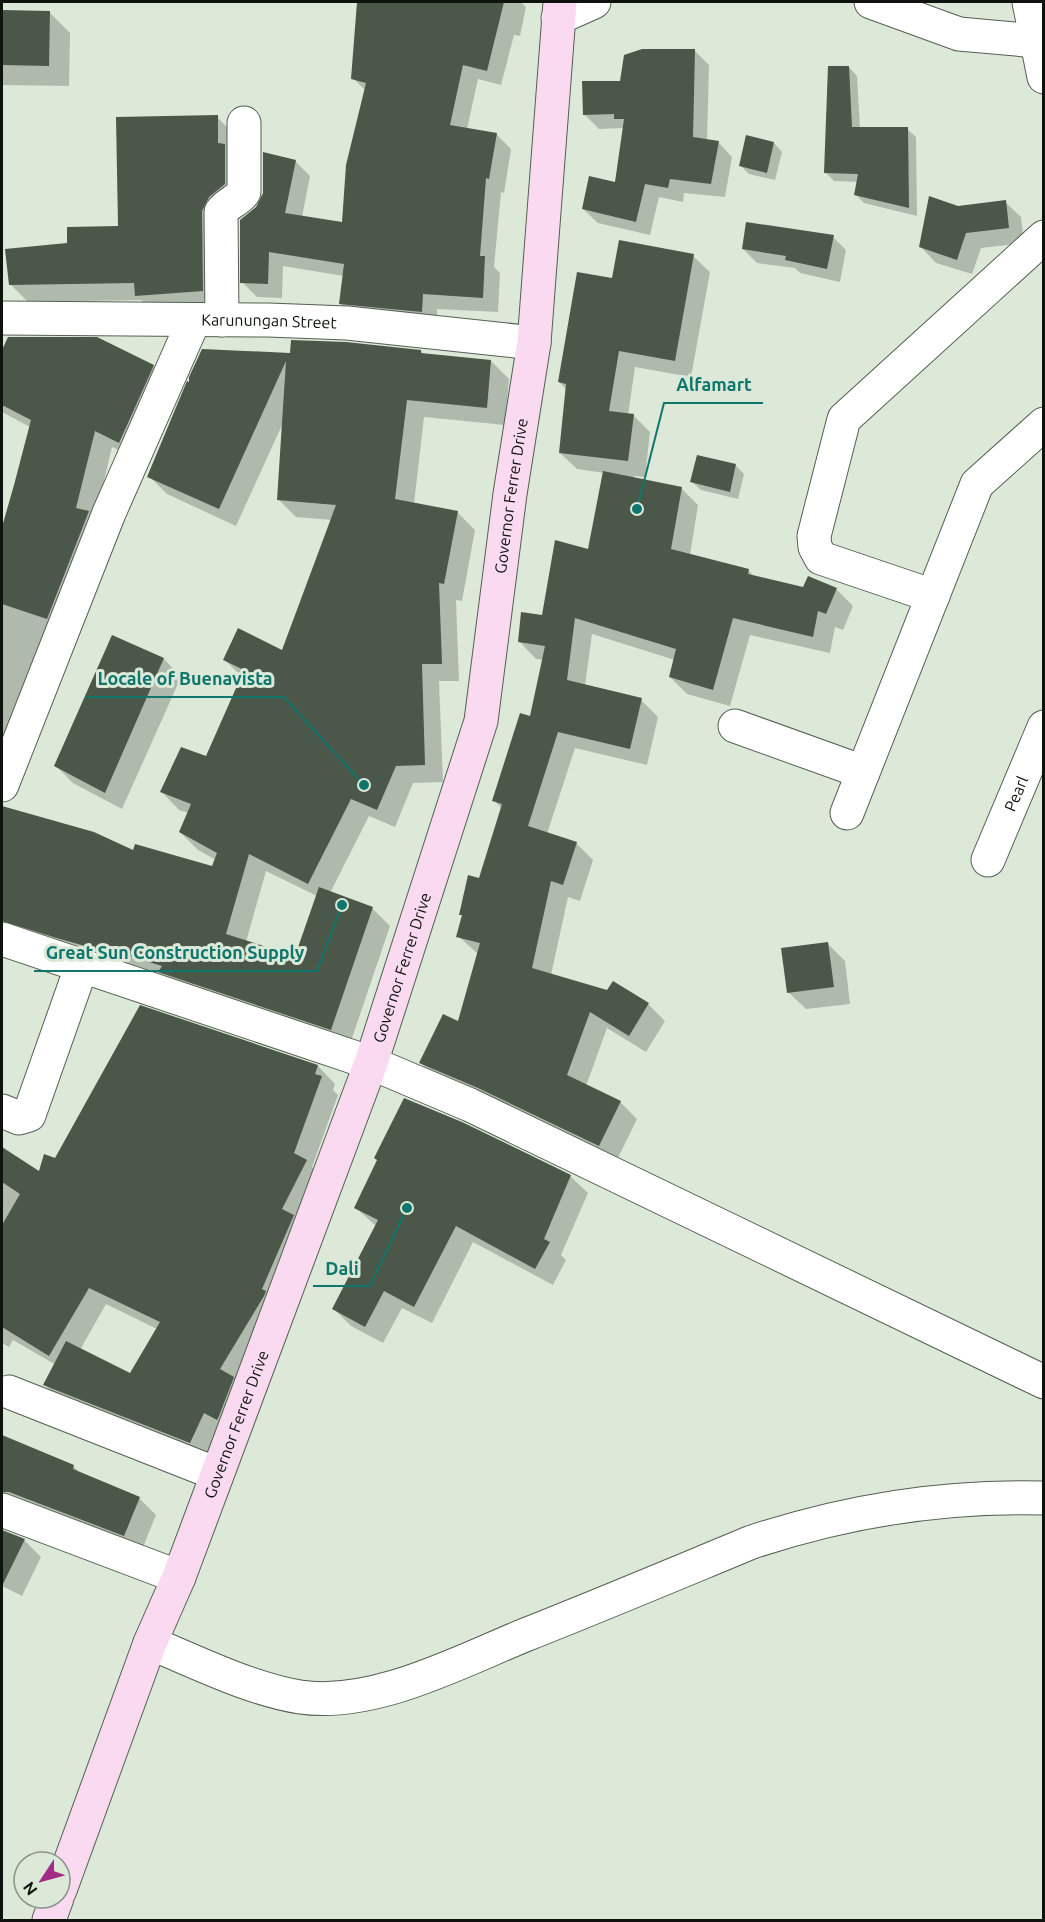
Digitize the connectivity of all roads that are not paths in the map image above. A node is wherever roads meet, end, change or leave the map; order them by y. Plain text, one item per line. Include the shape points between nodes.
1 (594, 2) edge
2 (872, 2) edge
3 (1029, 2) edge
4 (559, 10) edge
5 (1037, 41) junction
6 (1044, 77) edge
7 (244, 123) dead end
8 (1044, 237) edge
9 (2, 318) edge
10 (208, 320) junction
11 (534, 343) junction
12 (1044, 424) edge
13 (933, 596) junction
14 (735, 726) dead end
15 (1044, 727) edge
16 (863, 772) junction
17 (2, 785) edge
18 (847, 813) dead end
19 (988, 860) dead end
20 (2, 939) edge
21 (82, 965) junction
22 (371, 1062) junction
23 (2, 1111) edge
24 (1044, 1382) edge
25 (9, 1392) dead end
26 (217, 1474) junction
27 (1044, 1498) edge
28 (2, 1510) edge
29 (178, 1577) junction
30 (150, 1643) junction
31 (72, 1857) edge

1 - 4 street
2 - 5 street via 959,34
3 - 5 street
4 - 11 main road, Governor Ferrer Drive
5 - 6 street
7 - 10 street via 244,192 221,212
8 - 13 street via 844,419 814,536 815,547 821,558
9 - 10 street, Karunungan Street
10 - 11 street, Karunungan Street via 347,323
10 - 17 street via 105,524
11 - 22 main road, Governor Ferrer Drive via 481,721
12 - 13 street via 977,484
13 - 16 street
14 - 16 street
15 - 19 street, Pearl
16 - 18 street
20 - 21 street
21 - 22 street
21 - 23 street via 28,1115 19,1118
22 - 24 street via 481,1110
22 - 26 main road, Governor Ferrer Drive
25 - 26 street
26 - 29 main road, Governor Ferrer Drive
27 - 30 street via 967,1499 891,1507 800,1526 426,1675 361,1695 301,1697 269,1689
28 - 29 street
29 - 30 main road, Governor Ferrer Drive
30 - 31 main road, Governor Ferrer Drive

